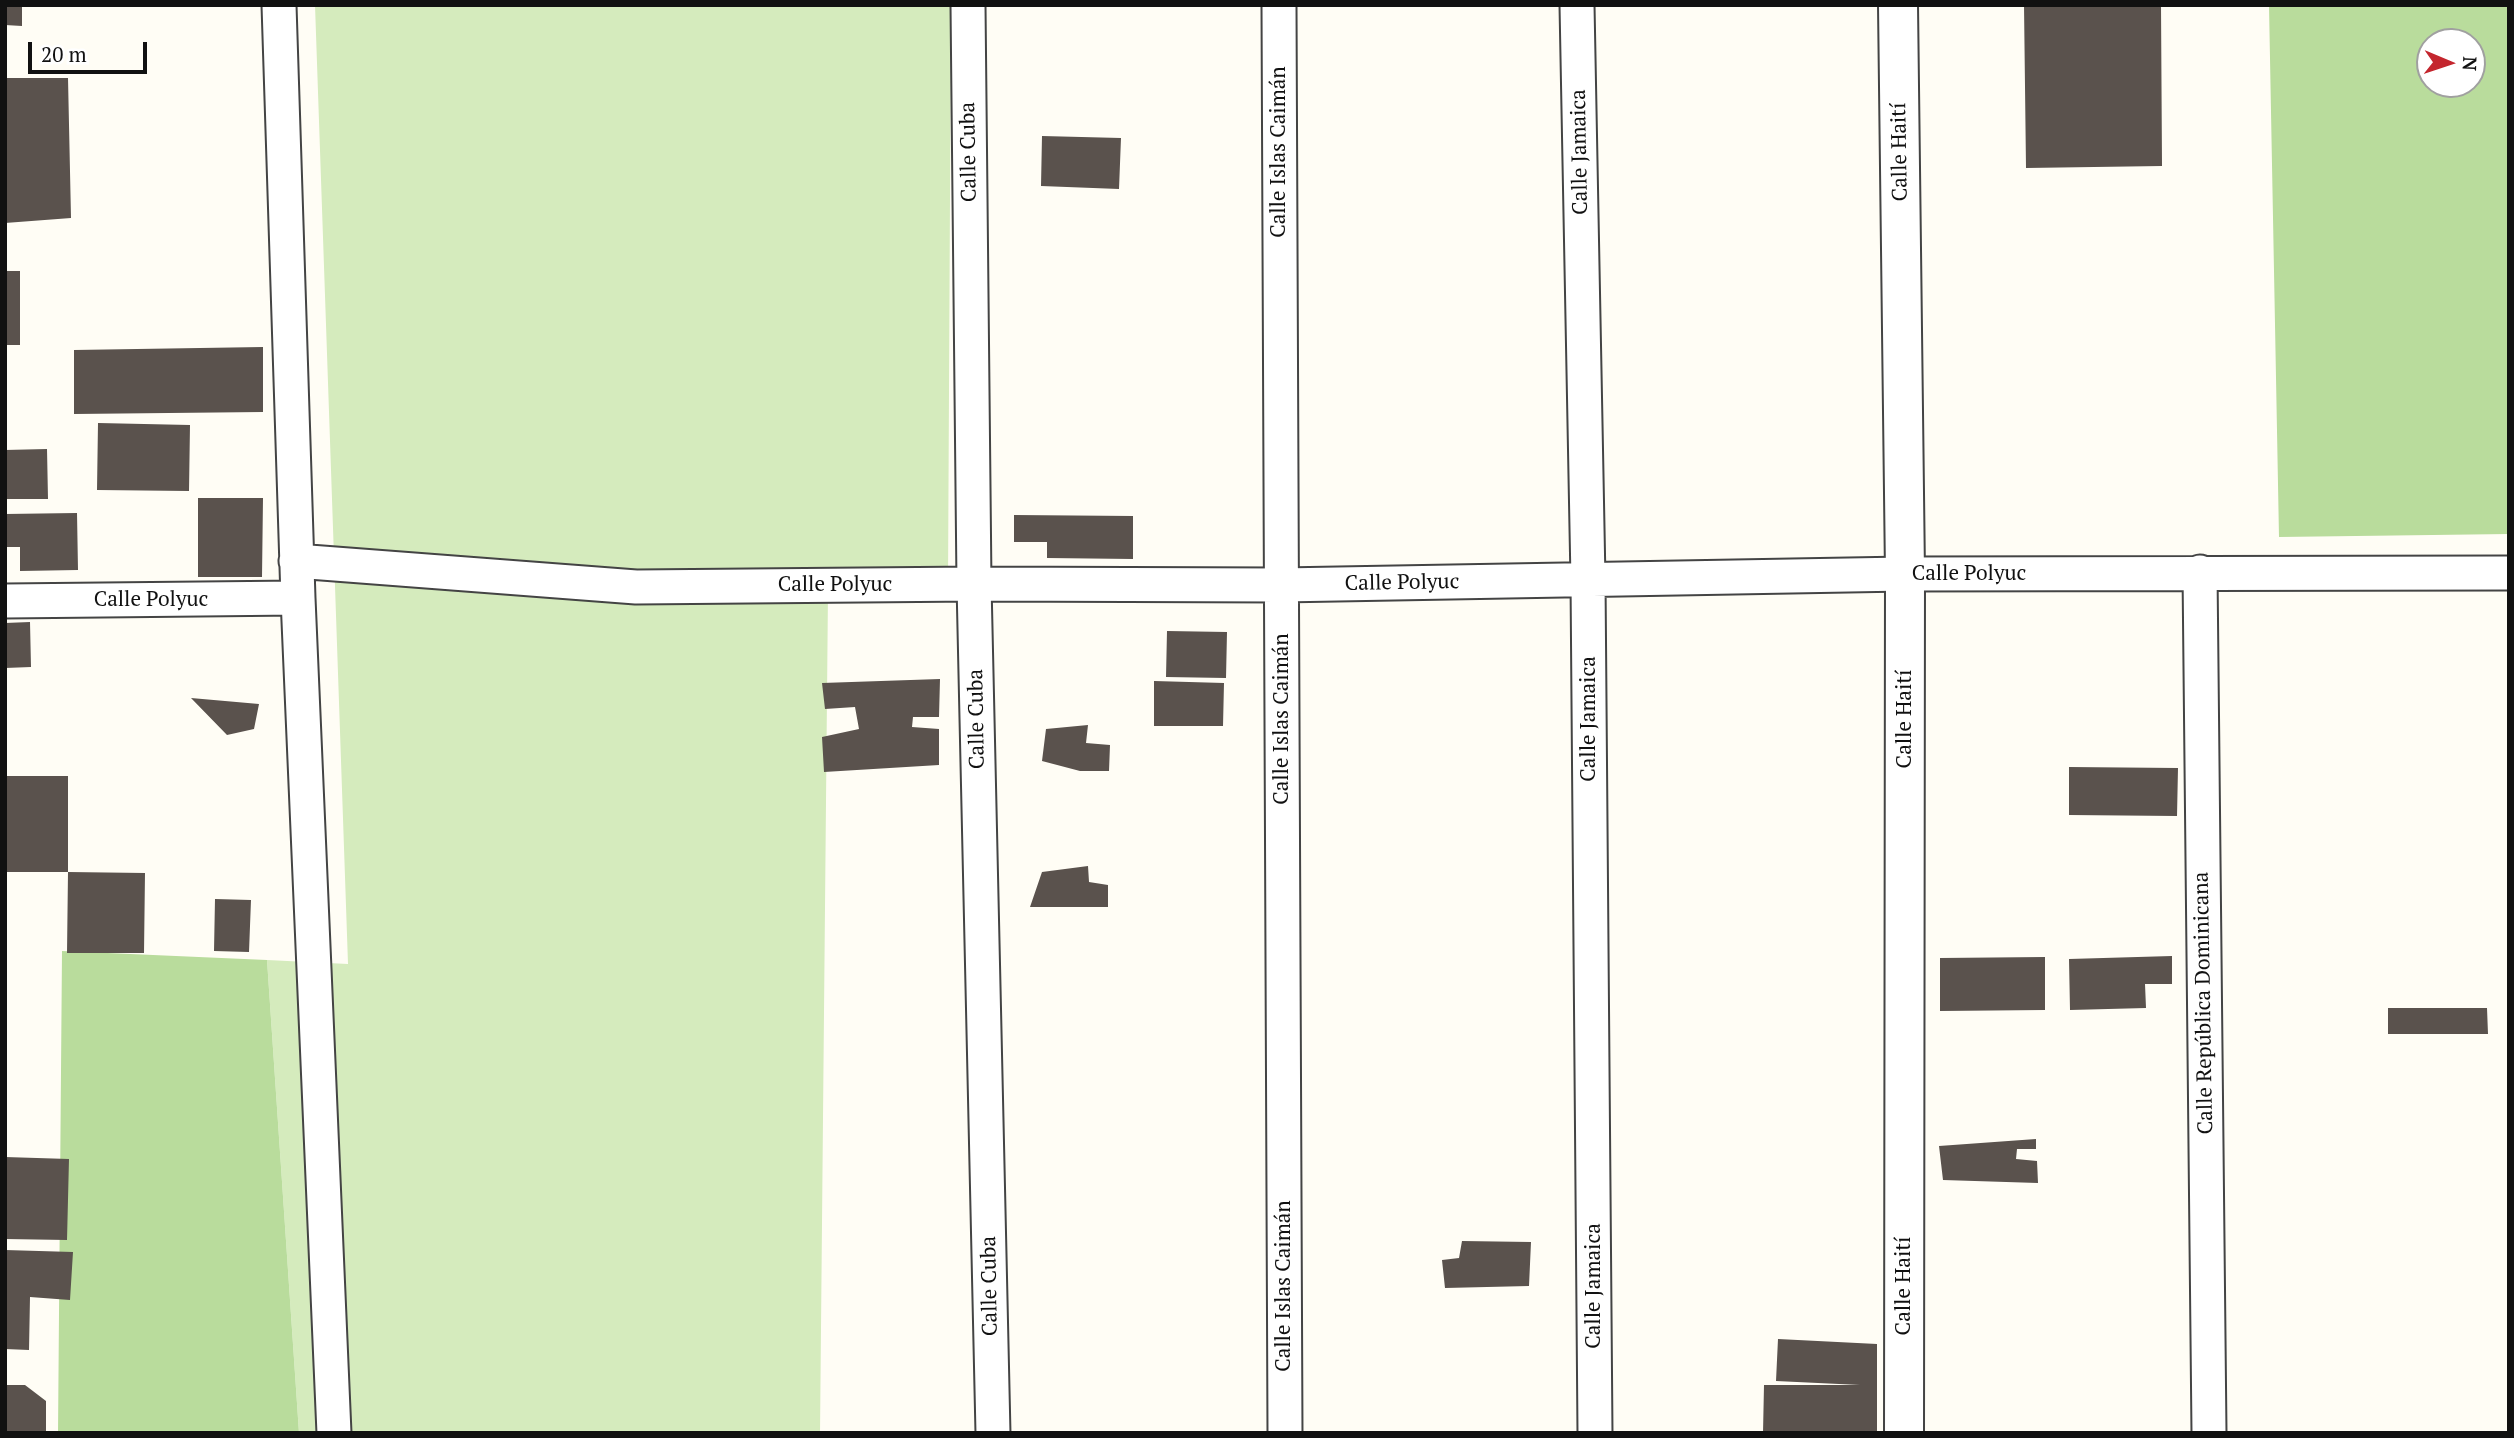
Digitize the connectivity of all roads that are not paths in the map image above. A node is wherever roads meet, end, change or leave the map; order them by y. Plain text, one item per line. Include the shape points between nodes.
1 (279, 5) edge
2 (968, 5) edge
3 (1279, 5) edge
4 (1577, 5) edge
5 (1898, 5) edge
6 (296, 561) junction
7 (2200, 572) junction
8 (2509, 573) edge
9 (1905, 574) junction
10 (1588, 580) junction
11 (974, 584) junction
12 (1281, 585) junction
13 (298, 598) junction
14 (5, 601) edge
15 (334, 1433) edge
16 (993, 1433) edge
17 (1285, 1433) edge
18 (1595, 1433) edge
19 (1903, 1433) edge
20 (2209, 1433) edge

1 - 6 street
2 - 11 street, Calle Cuba
3 - 12 street, Calle Islas Caimán
4 - 10 street, Calle Jamaica
5 - 9 street, Calle Haití
6 - 11 street, Calle Polyuc via 636,586
6 - 13 street
7 - 8 street, Calle Polyuc
7 - 9 street, Calle Polyuc
7 - 20 street, Calle República Dominicana
9 - 10 street, Calle Polyuc
9 - 19 street, Calle Haití
10 - 12 street, Calle Polyuc
10 - 18 street, Calle Jamaica
11 - 12 street, Calle Polyuc
11 - 16 street, Calle Cuba
12 - 17 street, Calle Islas Caimán
13 - 14 street, Calle Polyuc
13 - 15 street

